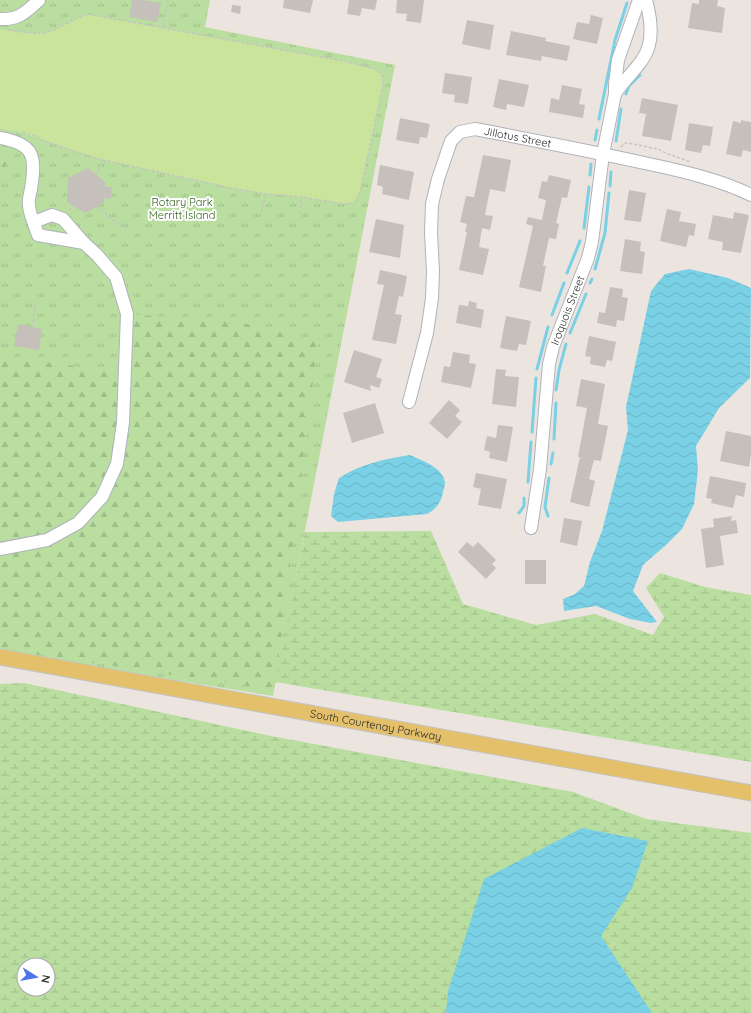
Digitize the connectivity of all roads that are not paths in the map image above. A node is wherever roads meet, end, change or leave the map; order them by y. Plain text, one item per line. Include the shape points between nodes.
1 (39, 0) edge
2 (639, 0) edge
3 (646, 0) edge
4 (0, 19) edge
5 (615, 94) junction
6 (0, 138) edge
7 (603, 154) junction
8 (751, 195) edge
9 (34, 222) junction
10 (84, 243) junction
11 (409, 402) dead end
12 (531, 528) dead end
13 (0, 549) edge
14 (0, 657) edge
15 (751, 793) edge

1 - 4 street via 23,15 14,19
2 - 5 street, Iroquois Street via 618,60
3 - 5 street, Iroquois Street via 652,29 648,47 643,59
5 - 7 street, Iroquois Street
6 - 9 street via 25,146 33,157 34,171 29,204
7 - 8 street, Jillotus Street via 681,171
7 - 11 street, Jillotus Street via 475,129 460,132 451,141 432,204 432,298 427,333
7 - 12 street, Iroquois Street via 588,258 553,347 549,364 540,469
9 - 10 street via 38,235
9 - 10 street via 52,214 63,219
10 - 13 street via 116,277 126,314 123,423 117,464 102,497 78,523 47,540
14 - 15 main road, South Courtenay Parkway

